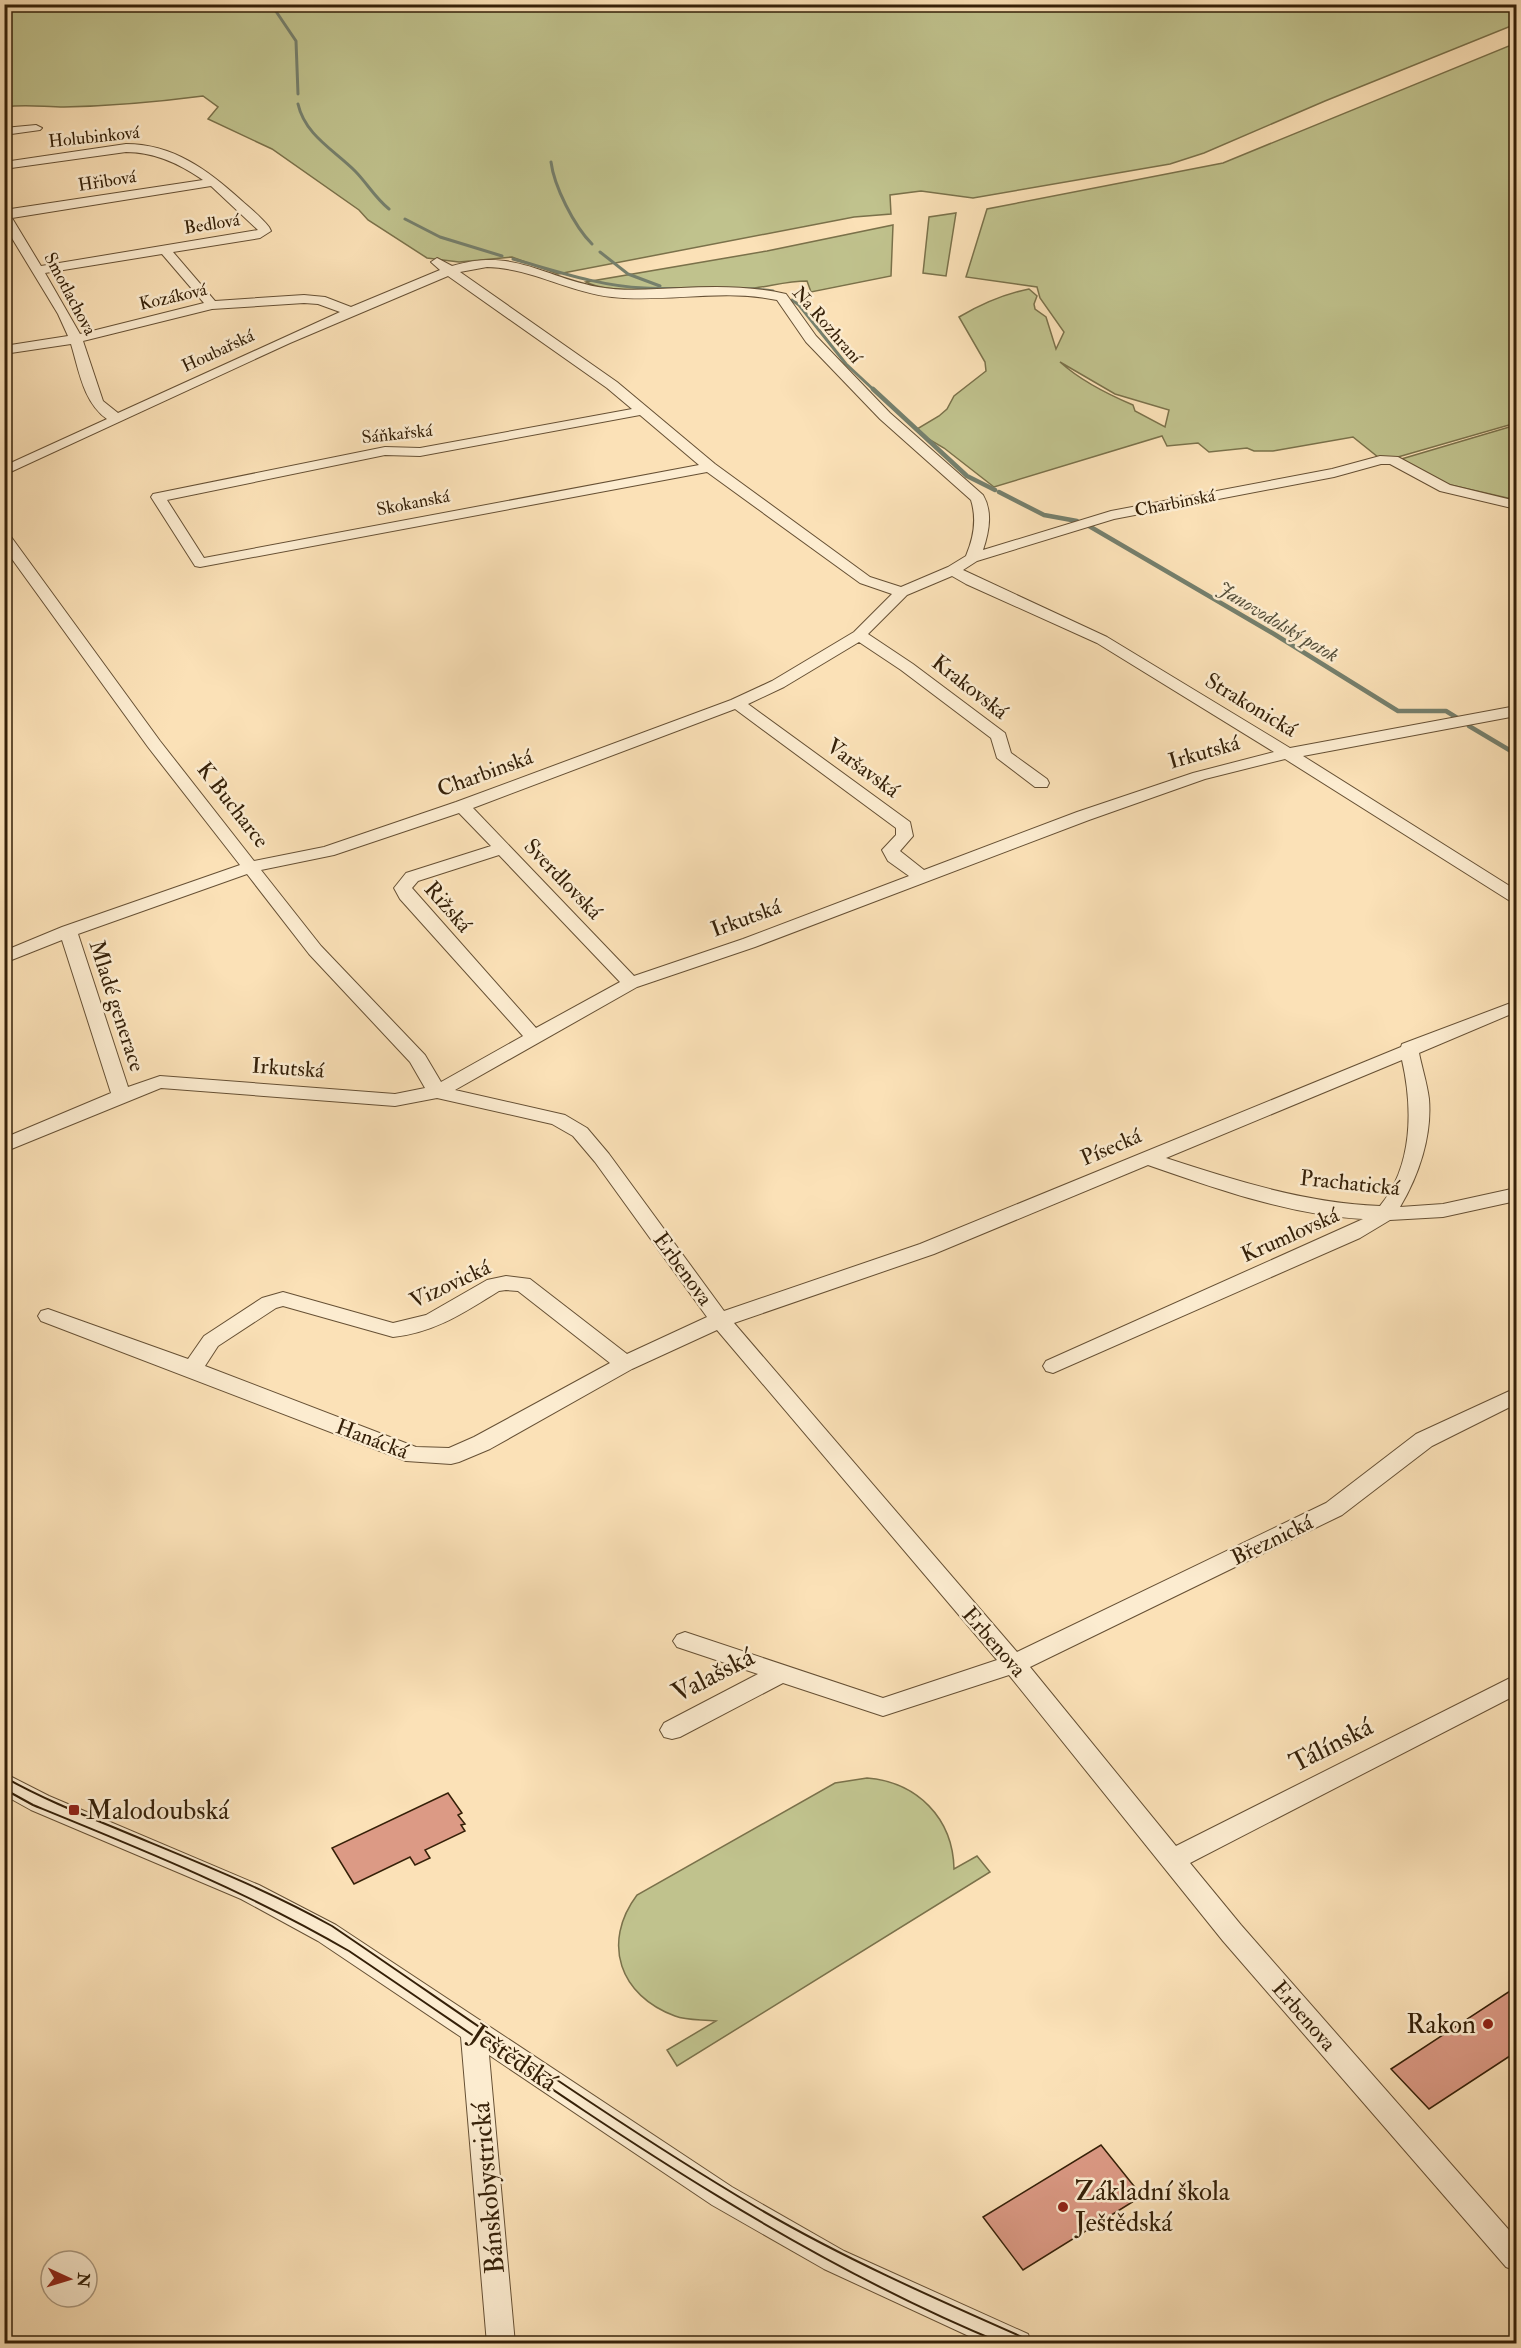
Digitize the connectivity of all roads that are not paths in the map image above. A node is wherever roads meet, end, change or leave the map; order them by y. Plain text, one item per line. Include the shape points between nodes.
1 (36, 128) dead end
2 (4, 132) edge
3 (4, 166) edge
4 (214, 182) junction
5 (5, 215) edge
6 (165, 250) junction
7 (437, 261) dead end
8 (38, 270) junction
9 (450, 272) junction
10 (212, 305) junction
11 (350, 311) junction
12 (76, 339) junction
13 (4, 350) edge
14 (642, 411) junction
15 (117, 419) junction
16 (710, 467) junction
17 (4, 471) edge
18 (158, 497) joint
19 (1516, 505) edge
20 (4, 537) edge
21 (972, 558) junction
22 (953, 570) junction
23 (902, 592) junction
24 (859, 635) junction
25 (737, 703) junction
26 (1516, 711) edge
27 (1287, 754) junction
28 (1041, 783) dead end
29 (462, 806) junction
30 (502, 848) junction
31 (250, 867) junction
32 (922, 877) junction
33 (1516, 897) edge
34 (68, 931) junction
35 (4, 958) edge
36 (631, 983) junction
37 (1516, 1006) edge
38 (534, 1037) junction
39 (1409, 1048) junction
40 (437, 1092) junction
41 (120, 1096) junction
42 (4, 1146) edge
43 (1148, 1158) junction
44 (1516, 1195) edge
45 (1384, 1214) junction
46 (48, 1316) dead end
47 (720, 1320) junction
48 (625, 1364) junction
49 (1053, 1366) dead end
50 (192, 1369) junction
51 (1516, 1395) edge
52 (686, 1641) dead end
53 (1014, 1664) junction
54 (781, 1673) junction
55 (1516, 1684) edge
56 (672, 1730) dead end
57 (4, 1783) edge
58 (1173, 1860) junction
59 (474, 2032) junction
60 (1516, 2258) edge
61 (501, 2343) edge
62 (1018, 2343) edge

1 - 2 street
3 - 4 street, Holubinková via 147,148 188,164
4 - 5 street, Hřibová
4 - 6 street, Bedlová via 265,231
5 - 8 street, Smotlachova
6 - 8 street, Bedlová
6 - 10 street, Bedlová
7 - 9 street
8 - 12 street, Smotlachova
9 - 11 street, Houbařská
9 - 14 street via 612,385
9 - 21 street, Na Rozhraní via 470,265 506,263 611,293 748,291 781,297 811,339 885,416 978,498 982,526
10 - 11 street, Kozáková via 304,299 320,300
10 - 12 street, Kozáková
11 - 15 street, Houbařská
12 - 13 street, Kozáková
12 - 15 street, Smotlachova via 100,408
14 - 16 street
14 - 18 street, Sáňkařská via 420,452 385,451
15 - 17 street, Houbařská
16 - 18 street, Skokanská via 200,562
16 - 23 street via 865,580
19 - 21 street, Charbinská via 1445,488 1400,462 1380,460 1334,473 1111,515
20 - 31 street, K Bucharce via 154,744
21 - 22 street
22 - 23 street, Charbinská
22 - 27 street, Strakonická via 1102,640
23 - 24 street, Charbinská
24 - 25 street, Charbinská via 778,684
24 - 28 street, Krakovská via 982,722 999,736 1003,755
25 - 29 street, Charbinská
25 - 32 street, Varšavská via 904,826 904,837 891,850 894,857
26 - 27 street, Irkutská
27 - 32 street, Irkutská via 1189,780
27 - 33 street, Strakonická
29 - 30 street, Sverdlovská
29 - 31 street, Charbinská via 328,851
30 - 36 street, Sverdlovská
30 - 38 street, Rižská via 412,877 403,888
31 - 34 street, Charbinská
31 - 40 street, K Bucharce via 315,950 418,1059
32 - 36 street, Irkutská
34 - 35 street, Charbinská
34 - 41 street, Mladé generace
36 - 38 street, Irkutská
37 - 39 street, Písecká
38 - 40 street, Irkutská
39 - 43 street, Písecká
39 - 45 street, Krumlovská via 1420,1099 1419,1131 1411,1164
40 - 41 street, Irkutská via 395,1100 160,1082
40 - 47 street, Erbenova via 558,1119 580,1132
41 - 42 street, Irkutská
43 - 45 street, Prachatická via 1245,1191 1301,1204
43 - 47 street, Písecká via 927,1249
44 - 45 street, Prachatická via 1433,1212
45 - 49 street, Krumlovská via 1353,1233
46 - 50 street, Hanácká
47 - 48 street, Hanácká
47 - 53 street, Erbenova
48 - 50 street, Hanácká via 482,1443 451,1456 433,1457 414,1455
48 - 50 street, Vizovická via 523,1284 506,1283 425,1325 407,1330 393,1330 283,1299 269,1303 211,1341
51 - 53 street, Březnická via 1424,1440 1334,1509
52 - 54 street, Valašská
53 - 54 street, Valašská via 883,1707
53 - 58 street, Erbenova
54 - 56 street, Valašská
55 - 58 street, Tálínská
57 - 59 street, Ještědská via 40,1803 250,1892 327,1933
58 - 60 street, Erbenova
59 - 61 street, Bánskobystrická
59 - 62 street, Ještědská via 722,2196 814,2249

